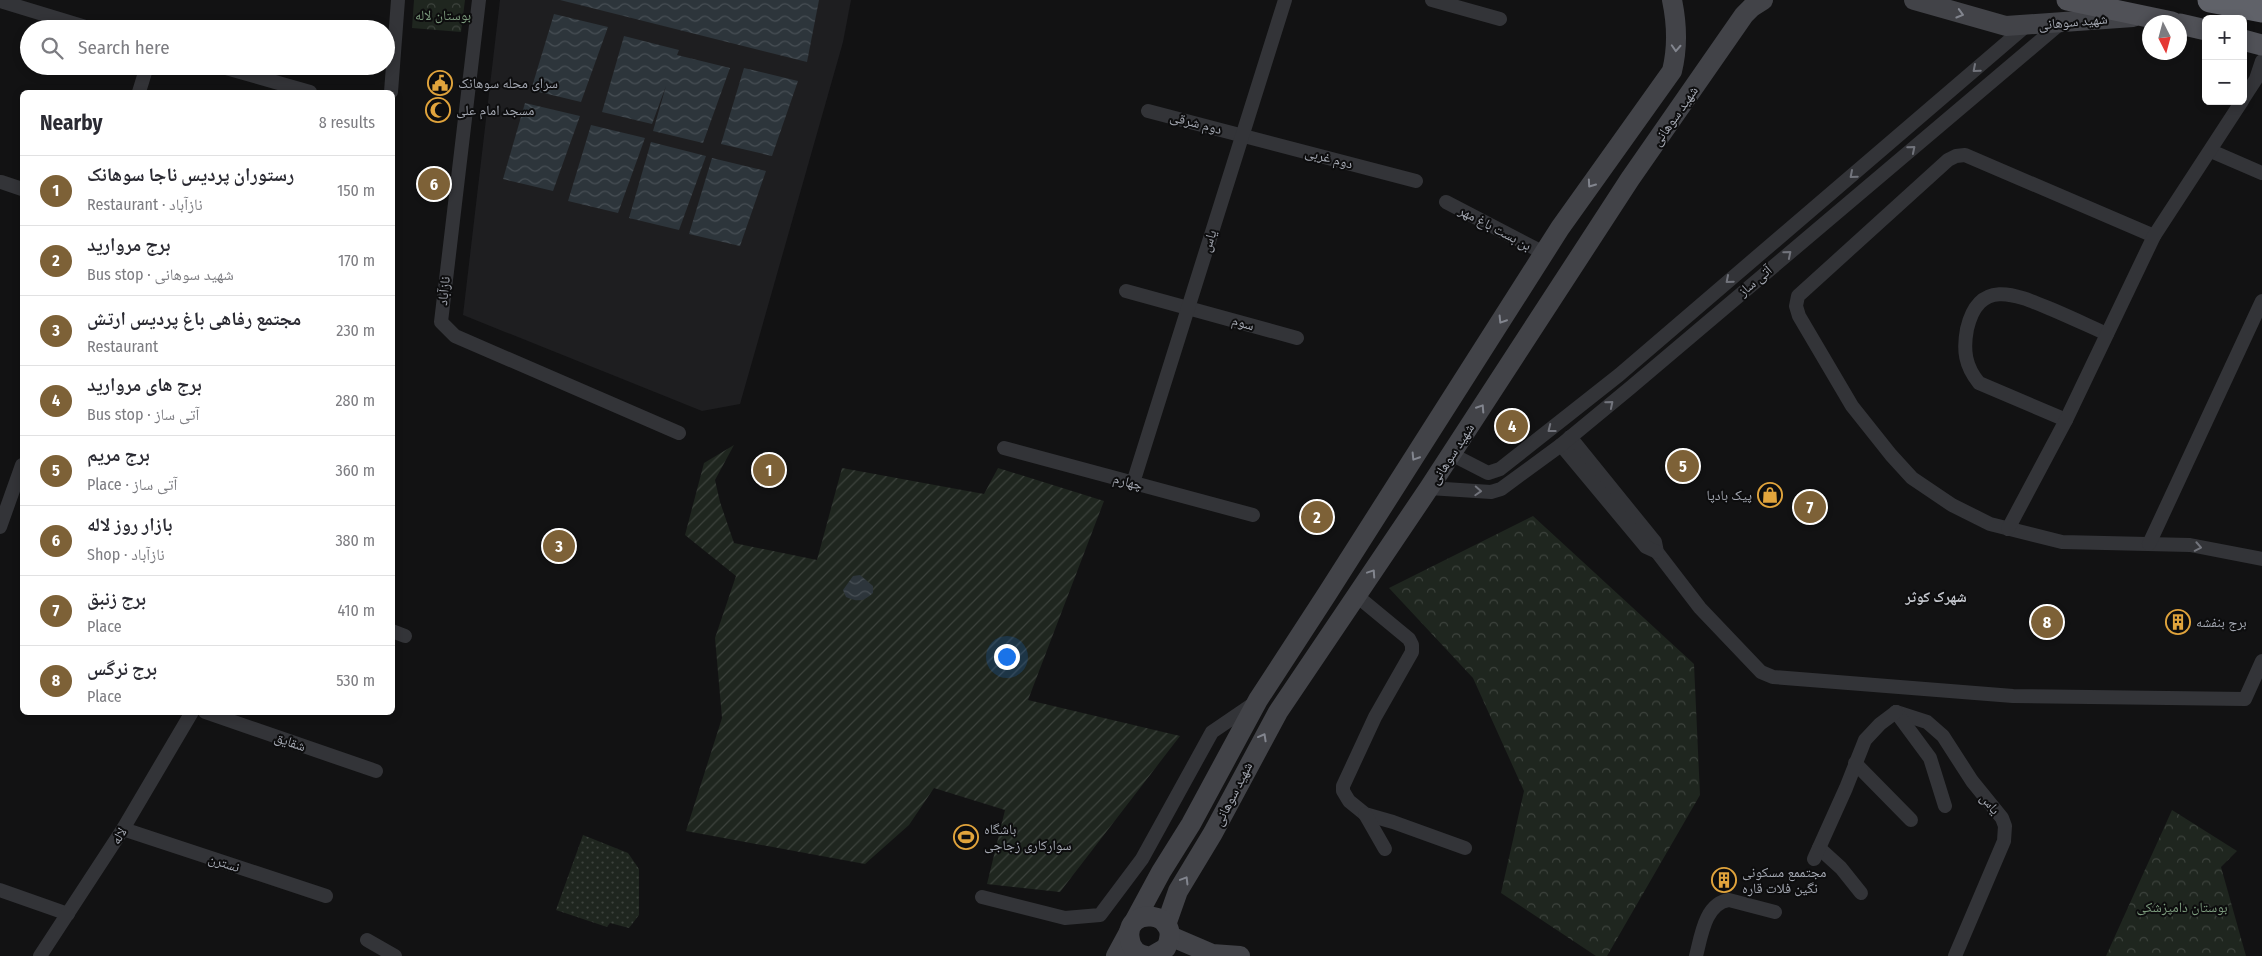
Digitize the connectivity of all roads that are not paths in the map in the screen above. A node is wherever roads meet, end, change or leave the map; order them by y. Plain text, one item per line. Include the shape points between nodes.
1 (398, 0) edge
2 (479, 0) edge
3 (1285, 0) edge
4 (1432, 0) edge
5 (1672, 0) edge
6 (1763, 0) edge
7 (1914, 0) edge
8 (2067, 0) edge
9 (2210, 0) edge
10 (0, 1) edge
11 (2262, 10) edge
12 (2142, 15) edge
13 (2142, 16) edge
14 (1500, 19) dead end
15 (62, 20) edge
16 (2061, 22) junction
17 (2026, 26) junction
18 (2187, 26) edge
19 (2202, 29) edge
20 (395, 39) edge
21 (2247, 41) edge
22 (2262, 45) edge
23 (2001, 48) junction
24 (2262, 61) edge
25 (2014, 62) junction
26 (144, 75) edge
27 (250, 75) edge
28 (392, 75) edge
29 (140, 90) edge
30 (303, 90) edge
31 (391, 90) edge
32 (2247, 92) edge
33 (2239, 105) edge
34 (1148, 111) dead end
35 (1243, 136) junction
36 (2211, 151) junction
37 (1608, 160) junction
38 (2262, 173) edge
39 (1630, 179) junction
40 (1416, 181) dead end
41 (1, 182) edge
42 (20, 188) edge
43 (1446, 202) dead end
44 (2154, 236) junction
45 (1544, 253) junction
46 (1126, 291) dead end
47 (2262, 301) edge
48 (1189, 307) junction
49 (2107, 334) junction
50 (1297, 338) dead end
51 (1619, 375) junction
52 (1630, 388) junction
53 (2066, 420) junction
54 (678, 432) dead end
55 (1566, 441) junction
56 (1004, 448) dead end
57 (1451, 454) junction
58 (20, 471) edge
59 (1133, 483) junction
60 (1429, 488) junction
61 (1253, 515) dead end
62 (0, 527) edge
63 (2008, 529) junction
64 (2150, 544) junction
65 (2262, 559) edge
66 (1357, 596) junction
67 (2262, 661) edge
68 (1258, 700) junction
69 (1278, 712) junction
70 (1896, 712) junction
71 (190, 715) edge
72 (214, 715) edge
73 (1855, 763) junction
74 (376, 771) dead end
75 (1945, 806) dead end
76 (1365, 814) junction
77 (1911, 820) dead end
78 (123, 829) junction
79 (1465, 848) dead end
80 (1385, 849) dead end
81 (0, 890) edge
82 (1861, 893) dead end
83 (326, 896) dead end
84 (982, 897) dead end
85 (1775, 912) dead end
86 (68, 914) junction
87 (1132, 927) junction
88 (1168, 930) junction
89 (367, 940) dead end
90 (40, 956) edge
91 (395, 956) edge
92 (1116, 956) edge
93 (1146, 956) edge
94 (1156, 956) edge
95 (1240, 956) edge
96 (1696, 956) edge
97 (1955, 956) edge

1 - 20 street
2 - 54 street, نازآباد via 441,322 456,336
3 - 35 street, یاس
4 - 14 street
5 -> 37 main road, شهید سوهانی via 1677,37 1672,71
6 - 39 main road, شهید سوهانی via 1744,15
7 -> 17 main road, شهید سوهانی via 1997,24
8 - 12 main road
9 - 11 highway
10 - 15 street
13 - 16 main road, شهید سوهانی
16 - 17 main road, شهید سوهانی
16 - 25 street, آتی ساز
17 - 23 street, آتی ساز
18 - 19 main road
21 - 22 main road
23 - 25 street via 2011,48 2015,54
23 -> 51 street, آتی ساز
24 - 32 street
52 -> 25 street, آتی ساز
26 - 29 street
27 - 30 street
28 - 31 street
33 - 36 street
34 - 35 street, دوم شرقی
35 - 40 street, دوم غربی
35 - 48 street, یاس
36 - 38 street
36 - 44 street
37 - 39 main road
37 -> 45 main road, شهید سوهانی
57 -> 39 main road, شهید سوهانی
41 - 42 street
43 - 45 street, بن بست باغ مهر
44 - 49 street
44 - 63 street via 1965,155 1956,156 1798,296 1799,316 1852,406 1891,455 1912,478 1952,506
45 -> 68 main road, شهید سوهانی
46 - 48 street, سوم
47 - 64 street
48 - 50 street, سوم
48 - 59 street, یاس
49 - 53 street
49 - 53 street via 2018,295 1991,295 1974,309 1965,338 1965,354 1969,372 1978,383
51 - 52 street
51 -> 57 street, آتی ساز via 1494,472 1488,473
55 -> 52 street, آتی ساز
53 - 63 street
60 -> 55 street, آتی ساز via 1490,492 1501,489
55 - 67 street via 1646,547 1657,552 1700,608 1761,672 1773,677 2013,696 2244,699
56 - 59 street, چهارم
57 - 60 main road, شهید سوهانی
58 - 62 street
59 - 61 street, چهارم
66 -> 60 main road, شهید سوهانی
63 - 64 street via 2062,542
64 -> 65 street via 2190,545
66 - 69 main road, شهید سوهانی
66 - 76 street via 1412,645 1412,652 1375,717 1342,786 1349,801
68 - 69 main road
68 - 84 street via 1212,732 1142,859 1100,915 1065,918
68 - 87 main road, شهید سوهانی
88 -> 69 main road, شهید سوهانی via 1178,891 1214,833
70 - 73 street via 1865,740
70 - 75 street via 1930,758
70 - 97 street, یاس via 1927,722 1943,736 2005,826 2004,841
71 - 78 street, لاله
72 - 74 street, شقایق
73 - 77 street
73 - 82 street via 1816,854 1842,868
76 - 79 street
76 - 80 street
78 - 83 street, نسترن
78 - 86 street, لاله
81 - 86 street
85 - 96 street via 1729,900 1721,901 1703,926
86 - 90 street, لاله
87 - 88 main road via 1139,919 1151,916 1162,920
87 - 92 main road, شهید سوهانی
87 - 93 main road via 1129,938 1134,949
88 - 94 main road, شهید سوهانی via 1166,948
88 - 95 main road via 1212,954
89 - 91 street

